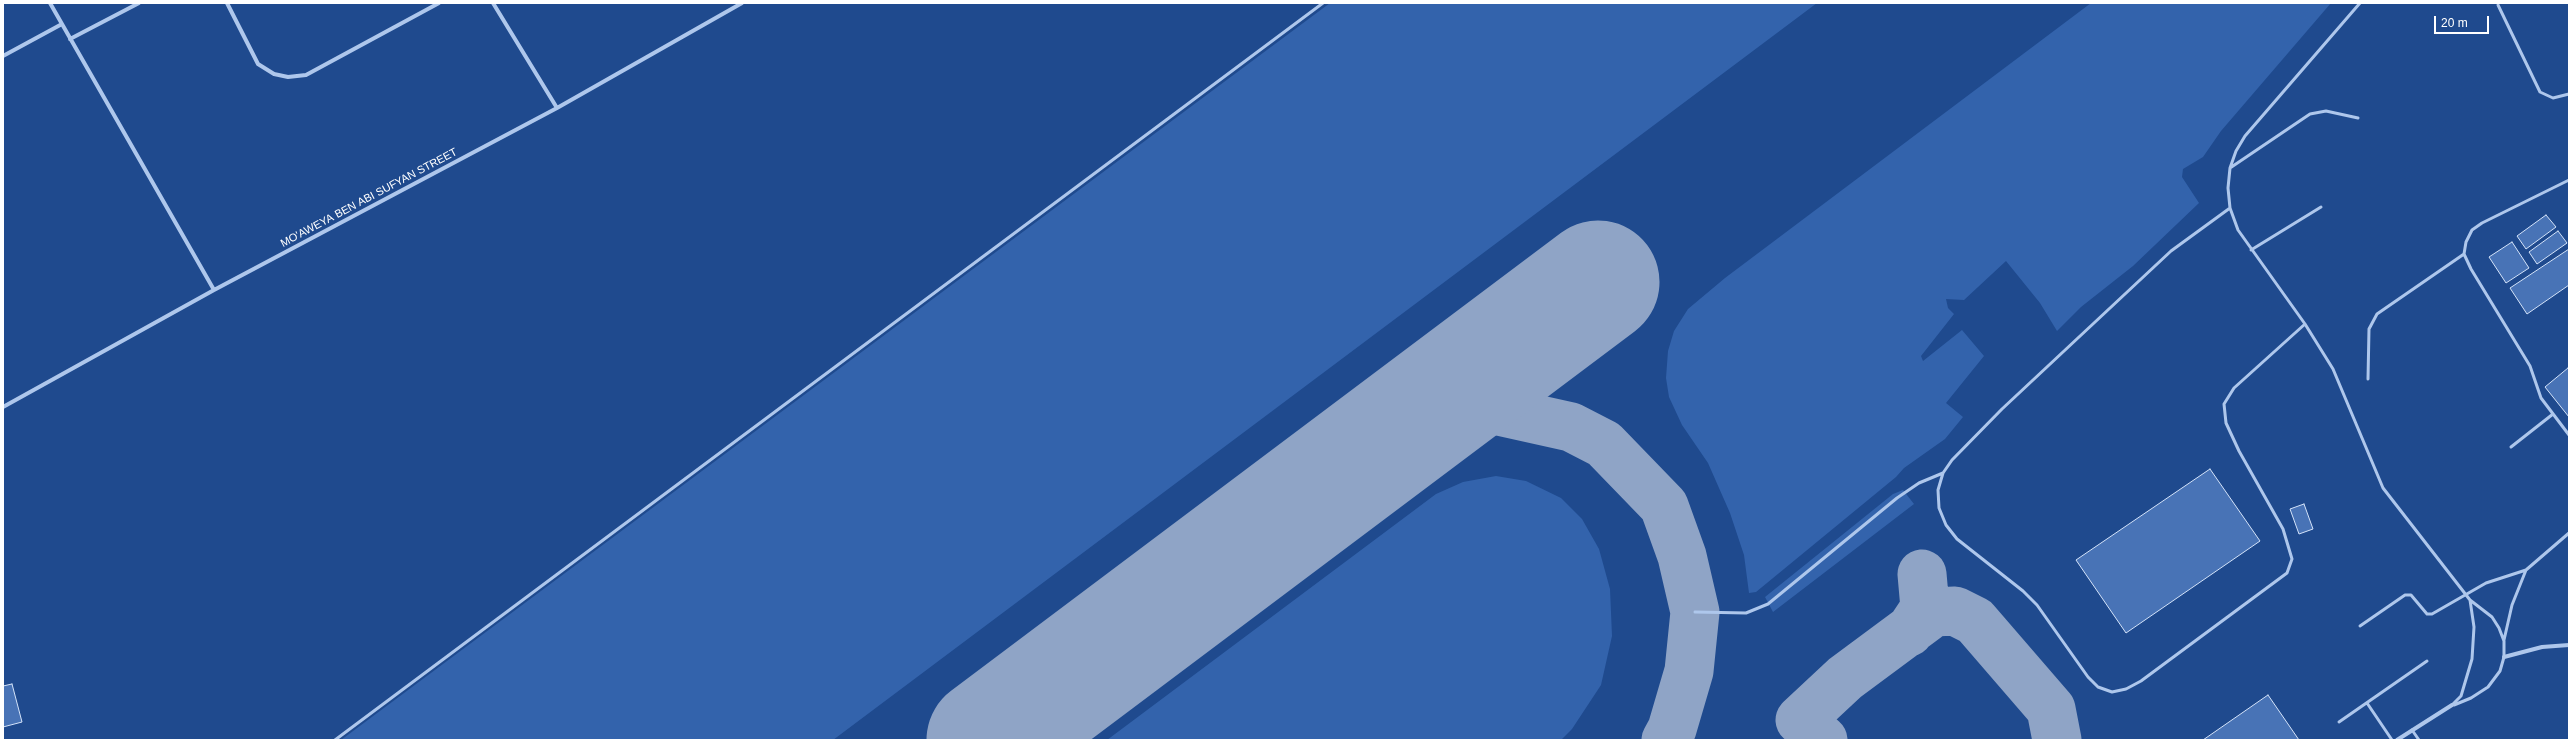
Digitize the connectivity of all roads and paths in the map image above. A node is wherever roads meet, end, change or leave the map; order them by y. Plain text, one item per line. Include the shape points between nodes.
1 (50, 3) edge
2 (139, 3) edge
3 (227, 3) edge
4 (439, 3) edge
5 (493, 3) edge
6 (742, 3) edge
7 (1323, 3) edge
8 (2360, 3) edge
9 (2498, 5) dead end
10 (62, 24) junction
11 (70, 39) junction
12 (3, 56) edge
13 (2569, 94) edge
14 (557, 108) junction
15 (2358, 118) dead end
16 (2230, 168) junction
17 (2569, 180) edge
18 (2321, 207) dead end
19 (2230, 208) junction
20 (2251, 250) junction
21 (2464, 254) junction
22 (214, 290) junction
23 (2305, 324) junction
24 (2368, 379) dead end
25 (3, 407) edge
26 (2553, 414) junction
27 (2569, 435) edge
28 (2511, 447) dead end
29 (1943, 473) junction
30 (2569, 533) edge
31 (2526, 570) junction
32 (2465, 594) junction
33 (2470, 600) junction
34 (1695, 612) dead end
35 (2360, 626) dead end
36 (2504, 641) junction
37 (2569, 645) edge
38 (2504, 657) junction
39 (2427, 661) dead end
40 (2367, 703) junction
41 (2452, 705) junction
42 (2339, 722) dead end
43 (2412, 730) junction
44 (335, 740) edge
45 (2392, 740) edge
46 (2397, 740) edge
47 (2419, 740) edge

1 - 10 street
2 - 11 street
3 - 4 street via 258,64 274,74 288,77 306,75
5 - 14 street
6 - 14 street, MO'AWEYA BEN ABI SUFYAN STREET
7 - 44 lane
8 - 16 lane via 2245,136
9 - 13 lane via 2540,92 2553,98
10 - 11 street
10 - 12 street
11 - 22 street
14 - 22 street, MO'AWEYA BEN ABI SUFYAN STREET
15 - 16 lane via 2326,111 2310,114
16 - 19 lane
17 - 21 lane via 2472,230
18 - 20 lane
19 - 20 lane via 2238,230
19 - 29 lane via 2166,256 2002,409 1952,460
20 - 23 lane
21 - 24 lane via 2377,314 2369,330
21 - 26 lane via 2523,354 2541,398
22 - 25 street, MO'AWEYA BEN ABI SUFYAN STREET
23 - 29 lane via 2234,388 2224,409 2226,423 2239,451 2283,529 2290,551 2291,566 2281,579 2141,682 2126,689 2112,692 2098,687 2088,677 2037,605 1957,539 1946,525 1939,508 1938,490
23 - 32 lane via 2336,375 2383,488
26 - 27 lane
26 - 28 lane
29 - 34 lane via 1919,483 1897,498 1768,604 1746,613
30 - 31 lane
31 - 32 lane via 2499,577
31 - 36 lane via 2512,605
32 - 33 lane
32 - 35 lane via 2429,615 2411,595 2405,595
33 - 36 lane via 2492,617
33 - 41 lane via 2474,627 2472,659 2463,690
36 - 38 lane
37 - 38 street via 2542,647
38 - 41 lane via 2500,671 2488,686 2471,698
39 - 40 lane
40 - 42 lane
40 - 45 lane
41 - 43 street
43 - 46 street
43 - 47 lane

